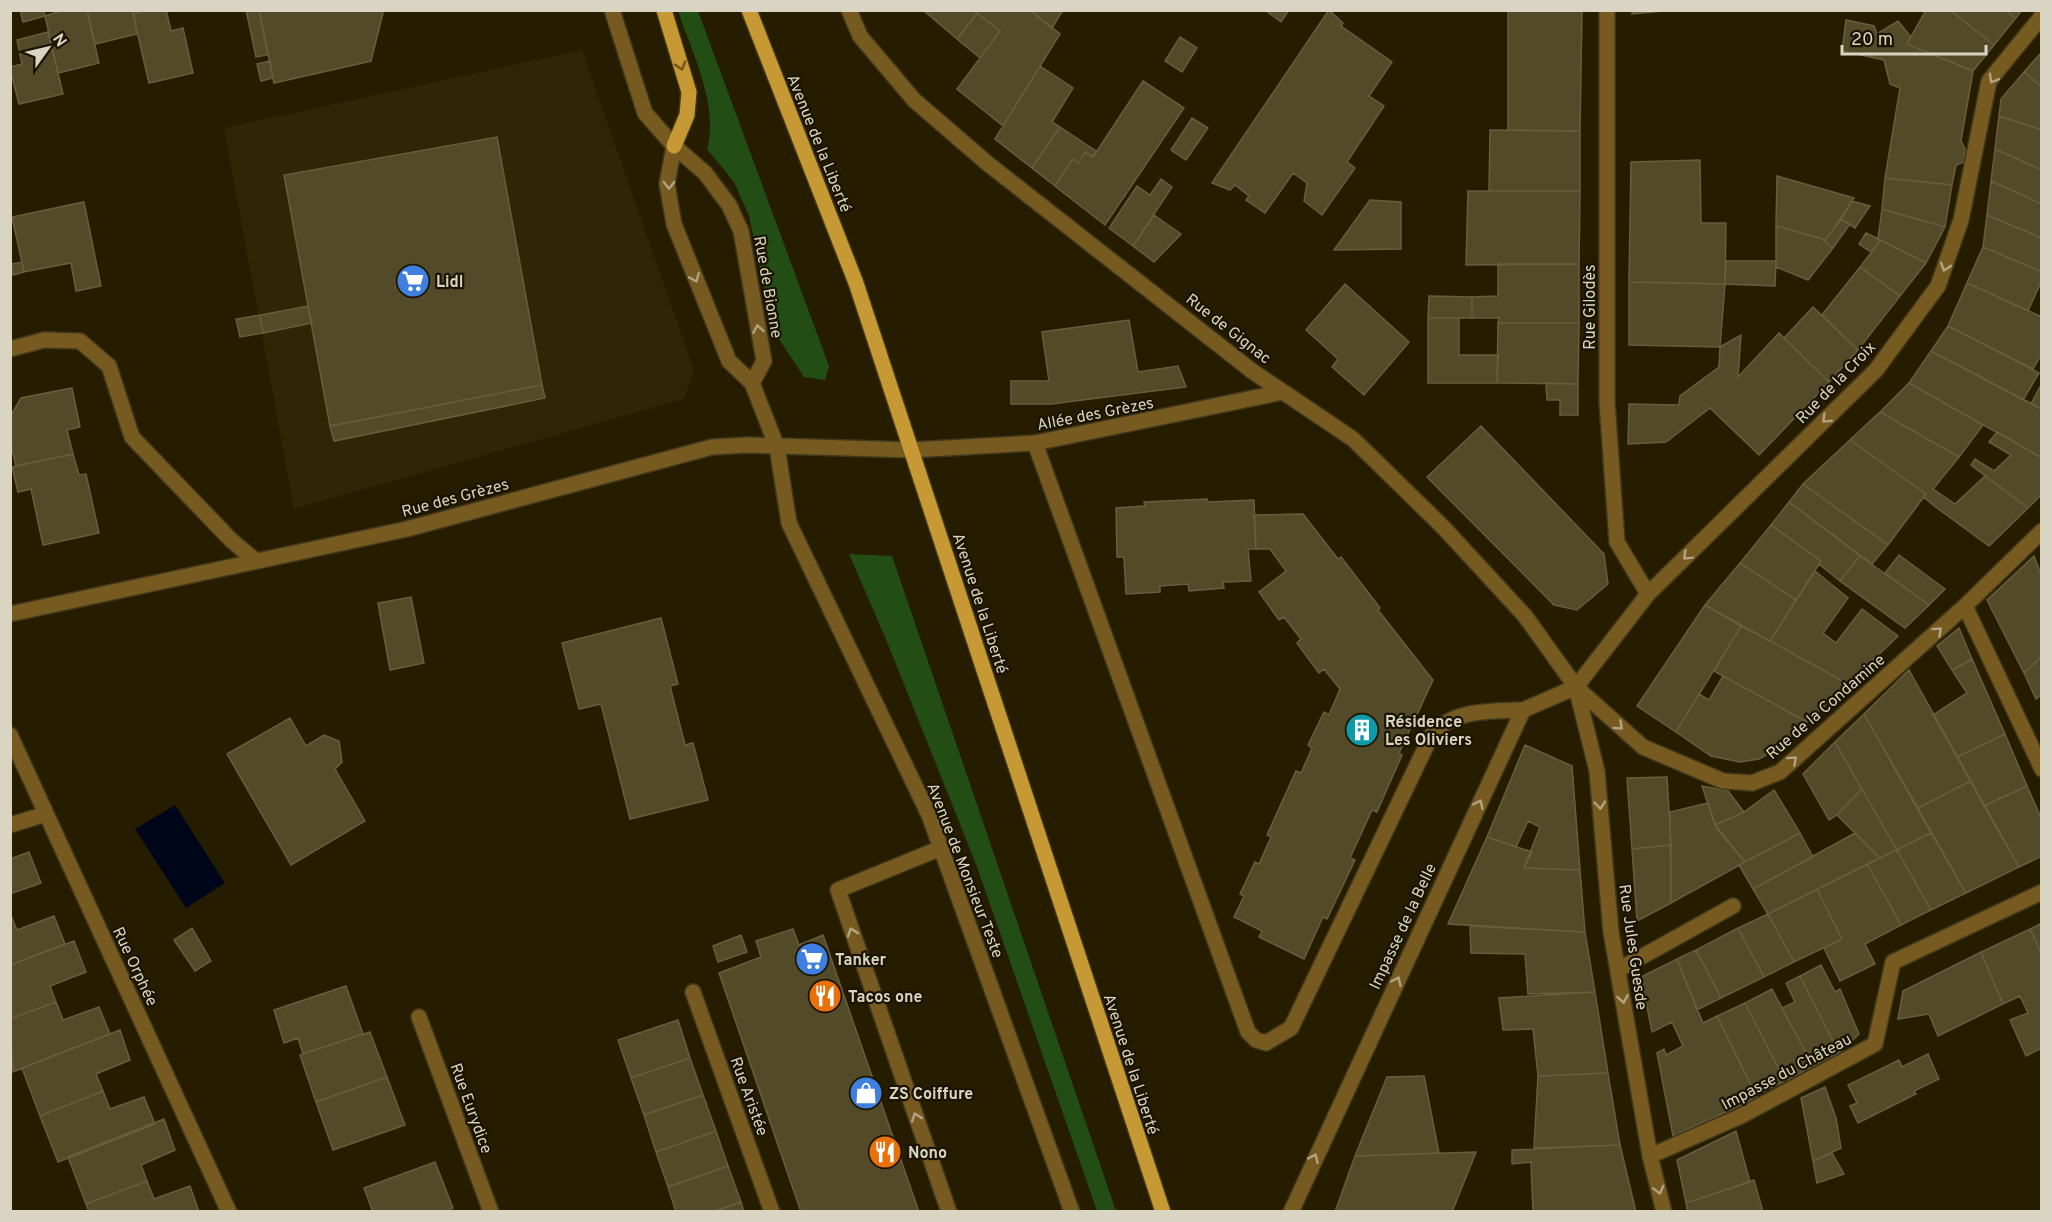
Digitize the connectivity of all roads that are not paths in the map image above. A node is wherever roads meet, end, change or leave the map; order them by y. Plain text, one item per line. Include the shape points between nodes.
1 (612, 10) edge
2 (664, 10) edge
3 (749, 10) edge
4 (849, 10) edge
5 (1607, 10) edge
6 (2042, 16) edge
7 (674, 146) junction
8 (10, 349) edge
9 (752, 384) junction
10 (1283, 392) junction
11 (1035, 443) junction
12 (777, 447) junction
13 (911, 450) junction
14 (2042, 531) edge
15 (256, 561) junction
16 (1648, 594) junction
17 (1965, 606) junction
18 (10, 614) edge
19 (1576, 687) junction
20 (1523, 710) junction
21 (10, 735) edge
22 (2042, 769) edge
23 (46, 814) junction
24 (10, 825) edge
25 (941, 848) junction
26 (2042, 892) edge
27 (1733, 906) dead end
28 (1618, 970) junction
29 (693, 993) dead end
30 (419, 1017) dead end
31 (1650, 1156) junction
32 (229, 1212) edge
33 (491, 1212) edge
34 (772, 1212) edge
35 (949, 1212) edge
36 (1072, 1212) edge
37 (1163, 1212) edge
38 (1291, 1212) edge
39 (1664, 1212) edge

1 - 7 street, Rue de Bionne via 645,114
2 -> 7 main road via 689,92 687,115
3 - 13 main road, Avenue de la Liberté via 856,283
4 - 10 street, Rue de Gignac via 861,36 914,100 987,163
5 - 16 street, Rue Gilodès via 1608,414 1617,542
6 -> 16 street, Rue de la Croix via 1989,81 1961,220 1938,286 1876,370
7 -> 9 street via 667,184 674,224 729,362
9 -> 7 street, Rue de Bionne via 764,361 741,231 729,205 705,173
8 - 15 street via 44,340 80,341 87,347 109,366 132,437
9 - 12 street
10 - 11 street, Allée des Grèzes
10 - 19 street, Rue de Gignac via 1353,439 1444,528 1524,616
11 - 13 street, Allée des Grèzes
11 - 20 street via 1248,1032 1256,1040 1266,1043 1291,1028 1440,723 1471,713
12 - 13 street, Rue des Grèzes
12 - 15 street, Rue des Grèzes via 712,447 407,529
12 - 25 street, Avenue de Monsieur Teste via 789,523
13 - 37 main road, Avenue de la Liberté
14 - 17 street, Rue de la Condamine
15 - 18 street, Rue des Grèzes
16 - 19 street, Rue de la Croix
19 -> 17 street, Rue de la Condamine via 1642,747 1723,781 1752,783 1780,772
17 - 22 street
19 - 20 street
19 -> 28 street, Rue Jules Guesde via 1597,771
38 -> 20 street, Impasse de la Belle
21 - 23 street, Rue Orphée
23 - 24 street
23 - 32 street, Rue Orphée
35 -> 25 street via 838,890
25 - 36 street, Avenue de Monsieur Teste
26 - 31 street, Impasse du Château via 1893,962 1875,1044 1741,1116
27 - 28 street
28 -> 31 street, Rue Jules Guesde
29 - 34 street, Rue Aristée
30 - 33 street, Rue Eurydice
31 -> 39 street, Rue Jules Guesde

